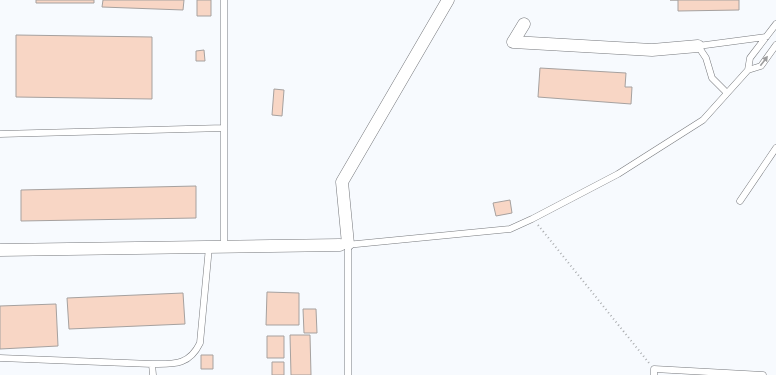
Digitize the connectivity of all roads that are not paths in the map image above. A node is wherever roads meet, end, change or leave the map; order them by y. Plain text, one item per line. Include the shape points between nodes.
1 (224, 0) edge
2 (448, 0) edge
3 (524, 24) dead end
4 (776, 24) edge
5 (766, 37) junction
6 (776, 45) edge
7 (698, 46) junction
8 (748, 70) junction
9 (727, 93) junction
10 (224, 128) junction
11 (0, 134) edge
12 (776, 148) edge
13 (740, 201) dead end
14 (344, 245) junction
15 (209, 247) junction
16 (224, 247) junction
17 (0, 250) edge
18 (0, 358) edge
19 (152, 364) junction
20 (654, 372) edge
21 (153, 375) edge
22 (348, 375) edge
23 (763, 375) edge

1 - 10 lane
2 - 14 street via 342,182
3 - 7 street via 513,42 652,50
4 - 5 lane
5 - 7 lane
5 - 8 lane via 750,58
8 -> 6 lane via 761,66
7 - 9 lane via 706,58 712,78
8 - 9 lane
9 - 14 lane via 703,120 618,174 510,229
10 - 11 lane
10 - 16 lane
12 - 13 lane
14 - 16 street
14 - 22 lane
15 - 16 street
15 - 17 street
15 - 19 lane via 200,343 183,362
18 - 19 lane
19 - 21 lane
20 - 23 lane

